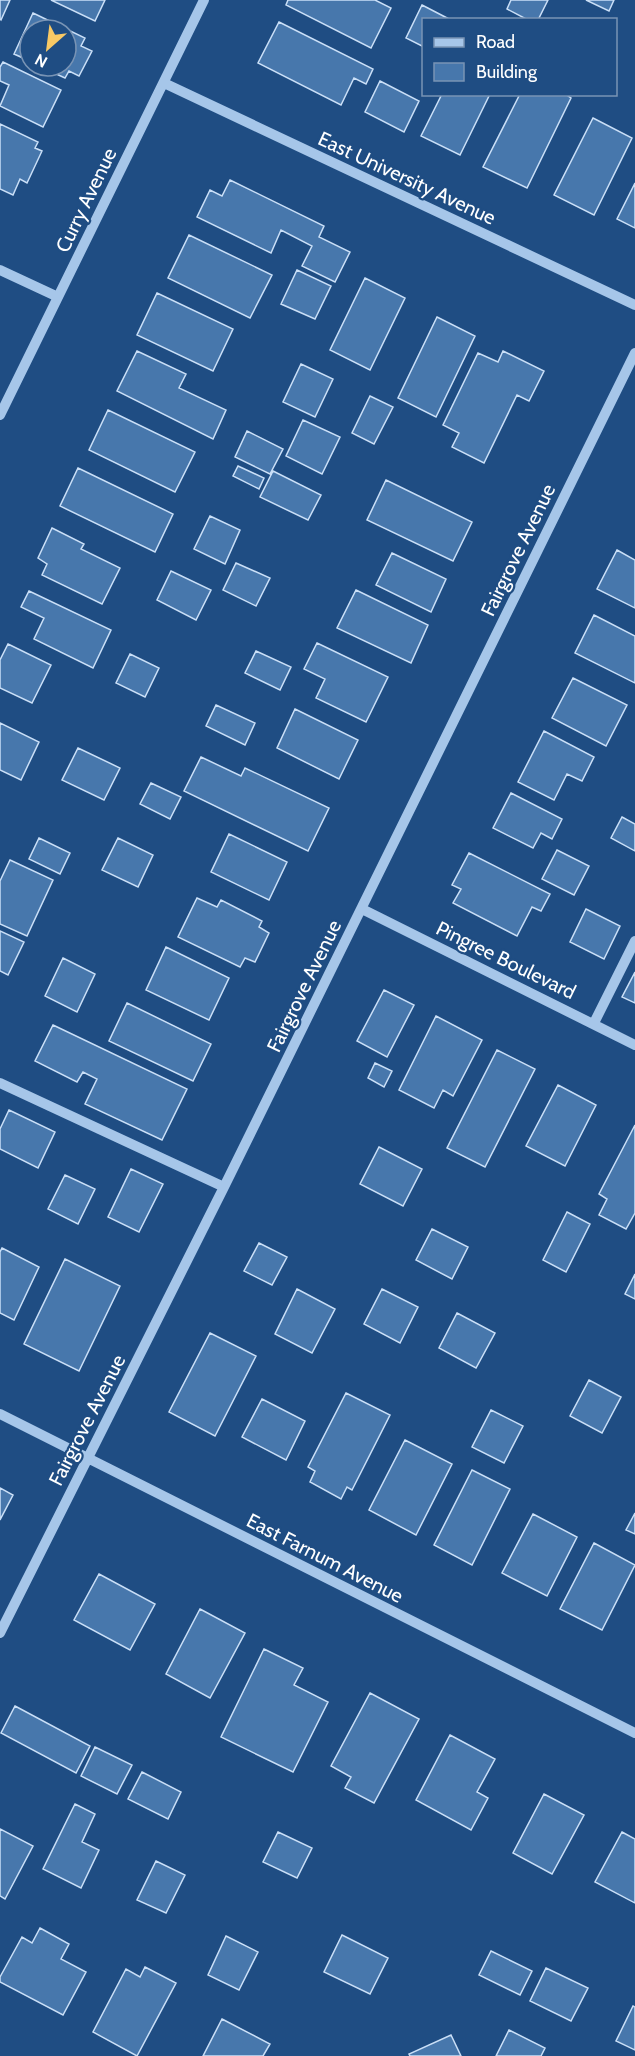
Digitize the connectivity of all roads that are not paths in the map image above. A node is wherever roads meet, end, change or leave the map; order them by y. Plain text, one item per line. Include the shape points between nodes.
1 (204, 0) edge
2 (164, 83) junction
3 (0, 270) edge
4 (58, 297) junction
5 (635, 305) edge
6 (635, 352) edge
7 (0, 415) edge
8 (362, 909) junction
9 (635, 941) edge
10 (594, 1023) junction
11 (635, 1045) edge
12 (0, 1083) edge
13 (224, 1187) junction
14 (0, 1414) edge
15 (88, 1458) junction
16 (0, 1633) edge
17 (635, 1733) edge

1 - 2 street, Curry Avenue
2 - 4 street, Curry Avenue
2 - 5 street, East University Avenue
3 - 4 street
4 - 7 street, Curry Avenue
6 - 8 street, Fairgrove Avenue
8 - 10 street, Pingree Boulevard
8 - 13 street, Fairgrove Avenue
9 - 10 street
10 - 11 street, Pingree Boulevard
12 - 13 street
13 - 15 street, Fairgrove Avenue
14 - 15 street, East Farnum Avenue
15 - 16 street, Fairgrove Avenue
15 - 17 street, East Farnum Avenue

